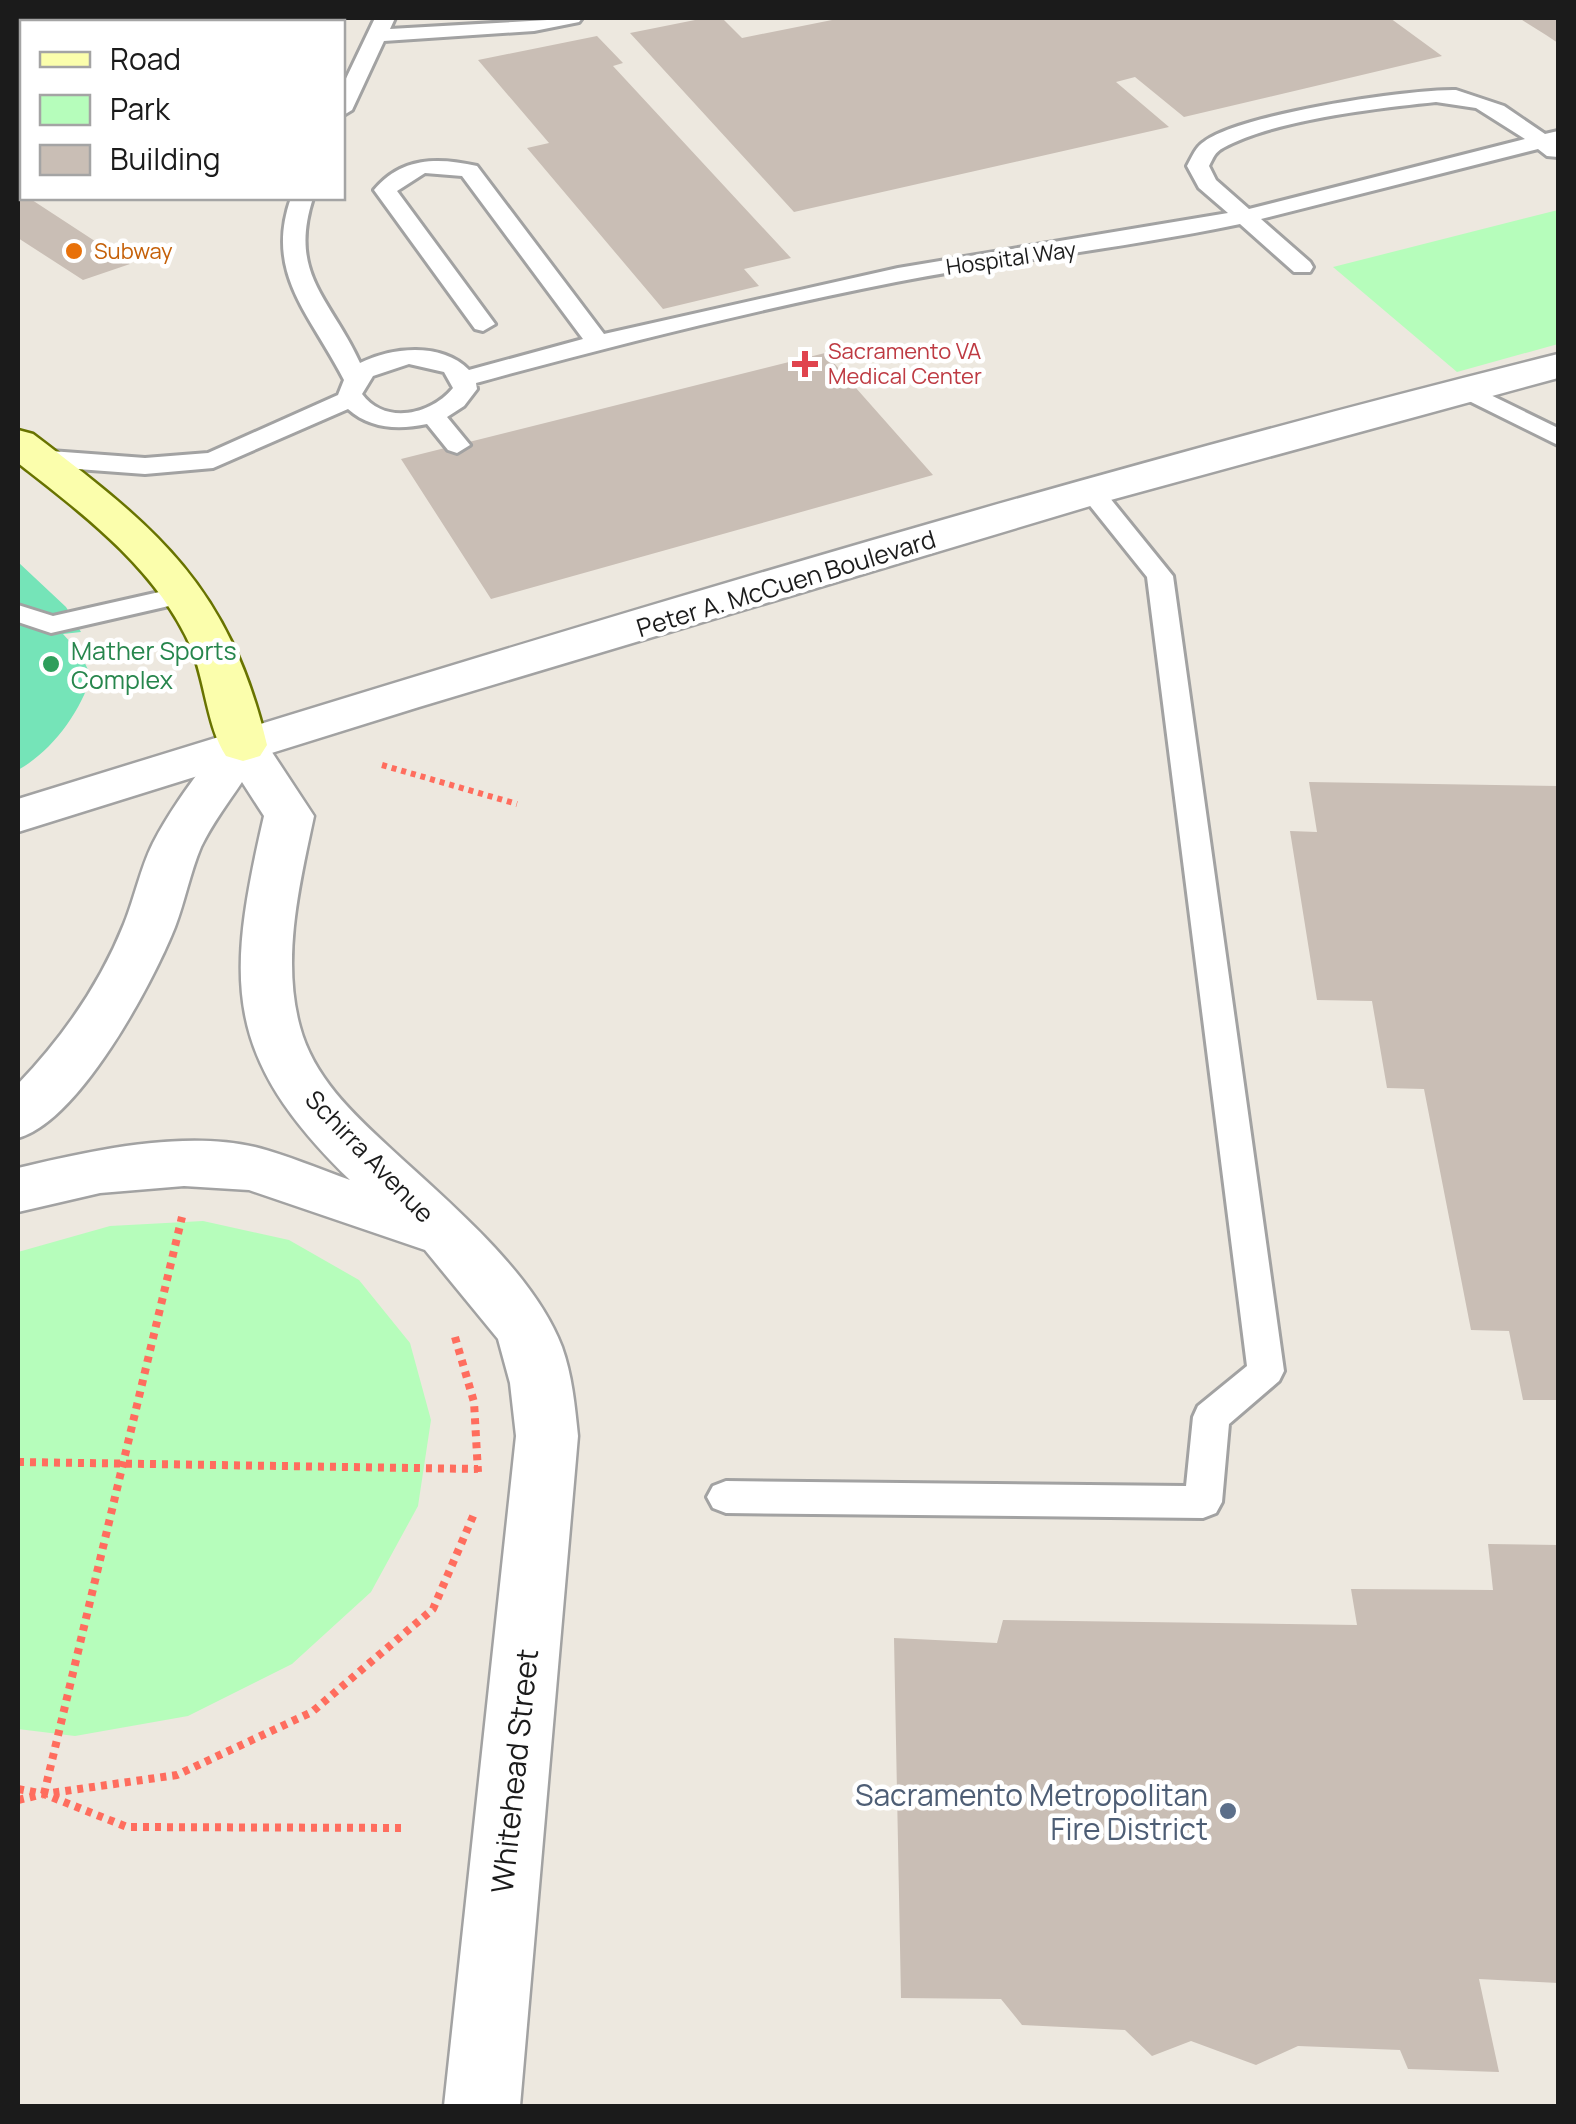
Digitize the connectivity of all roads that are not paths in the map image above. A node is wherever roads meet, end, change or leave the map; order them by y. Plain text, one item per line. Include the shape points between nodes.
1 (572, 18) edge
2 (381, 27) edge
3 (345, 104) edge
4 (1553, 144) edge
5 (301, 200) edge
6 (1248, 216) junction
7 (1302, 267) dead end
8 (483, 324) dead end
9 (598, 342) junction
10 (1558, 366) edge
11 (464, 380) junction
12 (353, 388) junction
13 (1470, 392) junction
14 (433, 415) junction
15 (1558, 438) edge
16 (457, 445) dead end
17 (28, 450) edge
18 (1092, 492) junction
19 (186, 594) junction
20 (18, 613) edge
21 (244, 745) junction
22 (18, 816) edge
23 (18, 1117) edge
24 (18, 1190) edge
25 (450, 1239) junction
26 (547, 1436) joint
27 (726, 1498) dead end
28 (482, 2106) edge

1 - 2 lane
2 - 3 lane
4 - 6 lane, Hospital Way
4 - 6 lane via 1482,102 1428,95 1245,132 1206,150 1198,166 1221,199
5 - 12 lane via 290,223 295,274 348,358
6 - 7 lane
6 - 9 lane, Hospital Way via 898,276
8 - 9 lane via 385,190 402,174 436,164 470,171
9 - 11 lane, Hospital Way
10 - 13 street, Peter A. McCuen Boulevard
11 - 12 lane via 444,362 409,357 373,365
11 - 14 lane via 459,399
12 - 14 lane via 364,411 378,417
12 - 17 lane via 213,460 144,466
13 - 15 lane
13 - 18 street, Peter A. McCuen Boulevard
14 - 16 lane
17 - 19 main road via 114,515
18 - 21 street, Peter A. McCuen Boulevard
18 - 27 lane via 1160,576 1266,1371 1212,1417 1203,1502
19 - 20 lane via 51,624
19 - 21 main road via 213,640
21 - 22 street, Peter A. McCuen Boulevard
21 - 23 street via 178,842 126,980 84,1044
21 - 25 street, Schirra Avenue via 289,816 268,952 280,1048 343,1135
24 - 25 street via 100,1171 184,1164 252,1168
25 - 26 street, Schirra Avenue via 525,1330 541,1378
26 - 28 street, Whitehead Street

